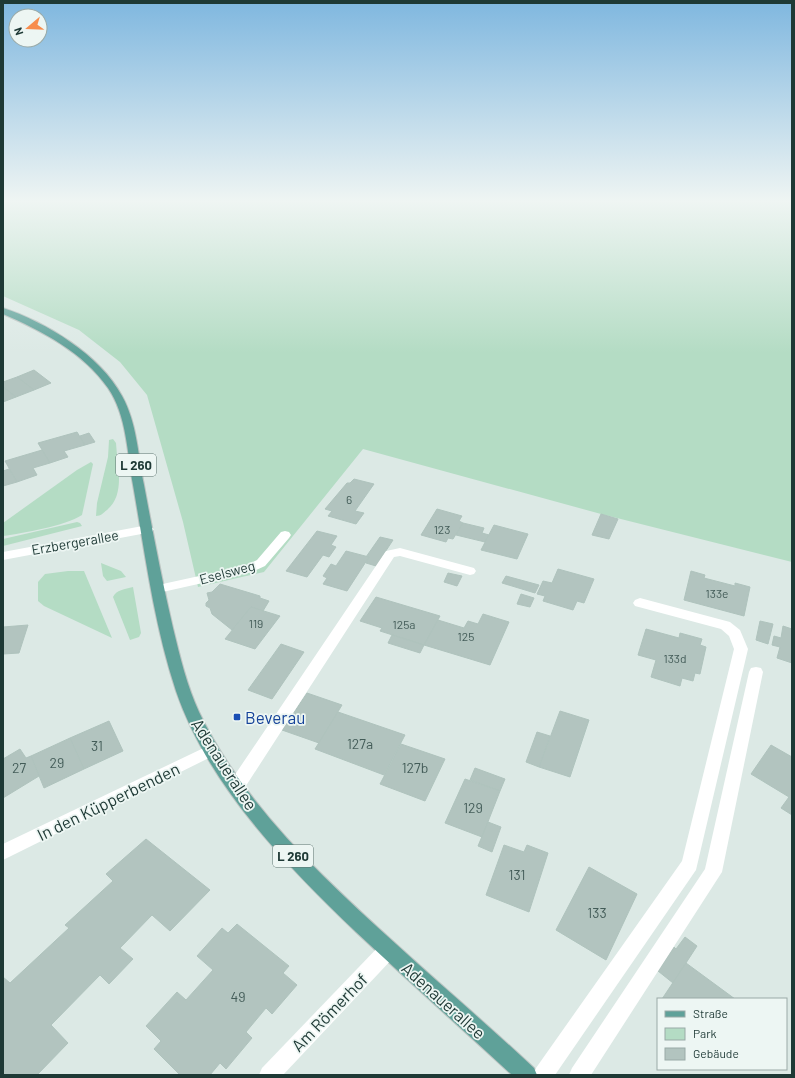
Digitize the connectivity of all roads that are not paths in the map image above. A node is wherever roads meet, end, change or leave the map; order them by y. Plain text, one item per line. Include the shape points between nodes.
1 (3, 312) edge
2 (148, 529) junction
3 (285, 535) dead end
4 (3, 556) edge
5 (470, 571) dead end
6 (158, 589) junction
7 (640, 603) dead end
8 (756, 672) dead end
9 (212, 750) junction
10 (236, 787) junction
11 (3, 852) edge
12 (388, 950) junction
13 (269, 1075) edge
14 (527, 1075) edge
15 (543, 1075) edge
16 (579, 1075) edge

1 - 2 main road, Adenauerallee / L 260 via 23,319 57,337 98,369 113,389 120,402 132,442
2 - 4 street, Erzbergerallee
2 - 6 main road, Adenauerallee / L 260
3 - 6 street, Eselsweg via 261,563 248,569
5 - 10 street via 400,552 390,554
6 - 9 main road, Adenauerallee / L 260 via 178,676 191,711
7 - 15 street via 725,625 735,633 741,649 690,864
8 - 16 street via 713,872
9 - 10 main road, Adenauerallee / L 260
9 - 11 street, In den Küpperbenden
10 - 12 main road, Adenauerallee / L 260 via 273,834 320,886
12 - 13 street, Am Römerhof
12 - 14 main road, Adenauerallee / L 260

